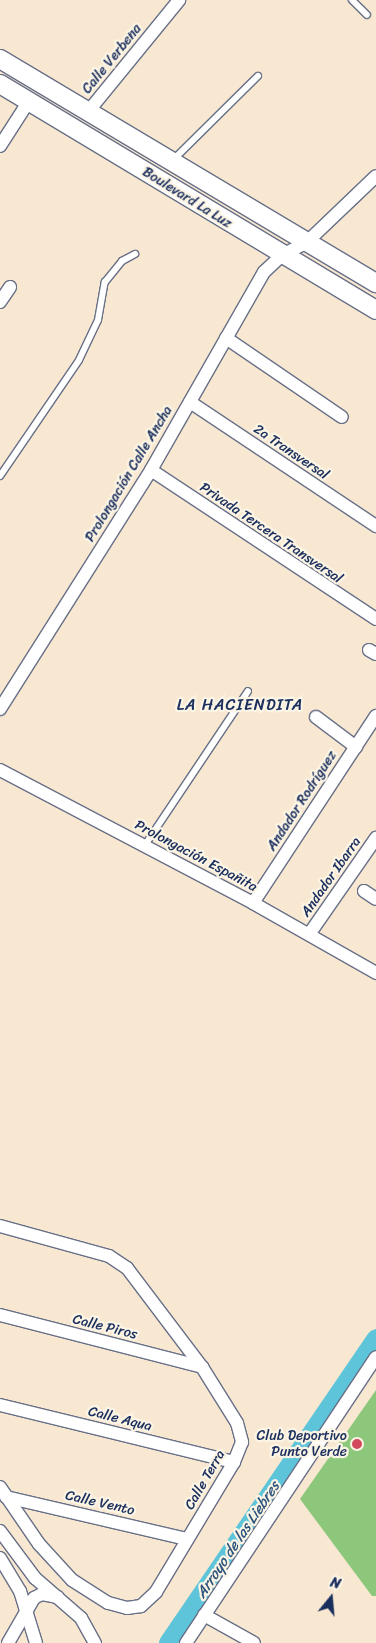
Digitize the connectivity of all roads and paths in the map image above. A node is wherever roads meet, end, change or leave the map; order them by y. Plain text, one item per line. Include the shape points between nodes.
1 (179, 0) edge
2 (352, 0) edge
3 (367, 15) dead end
4 (0, 59) edge
5 (258, 76) dead end
6 (0, 84) edge
7 (29, 101) junction
8 (87, 113) junction
9 (0, 146) edge
10 (172, 162) junction
11 (376, 176) edge
12 (307, 242) junction
13 (135, 254) dead end
14 (282, 255) junction
15 (376, 283) edge
16 (10, 287) dead end
17 (0, 302) edge
18 (376, 310) edge
19 (226, 338) junction
20 (190, 402) junction
21 (342, 417) dead end
22 (151, 470) junction
23 (0, 476) edge
24 (376, 526) edge
25 (376, 620) edge
26 (248, 691) dead end
27 (0, 709) edge
28 (376, 716) edge
29 (316, 717) dead end
30 (356, 748) junction
31 (0, 770) edge
32 (376, 838) edge
33 (145, 846) junction
34 (364, 891) dead end
35 (376, 899) edge
36 (254, 903) junction
37 (310, 933) junction
38 (376, 973) edge
39 (0, 1226) edge
40 (0, 1315) edge
41 (376, 1357) edge
42 (202, 1367) junction
43 (0, 1405) edge
44 (234, 1462) junction
45 (3, 1492) edge
46 (0, 1531) edge
47 (187, 1539) junction
48 (0, 1558) edge
49 (59, 1597) junction
50 (26, 1609) junction
51 (204, 1615) junction
52 (8, 1643) edge
53 (36, 1643) edge
54 (95, 1643) edge
55 (186, 1643) edge
56 (254, 1643) edge

1 - 8 street, Calle Verbena
2 - 3 lane
4 - 8 main road, Boulevard La Luz
5 - 10 lane
6 - 7 main road, Boulevard La Luz
7 - 9 street
7 - 14 main road, Boulevard La Luz
8 - 10 main road, Boulevard La Luz
10 - 12 main road, Boulevard La Luz
11 - 12 street, Prolongación Calle Ancha
12 - 14 street, Prolongación Calle Ancha
12 - 15 main road, Boulevard La Luz
13 - 23 lane via 122,261 106,282 98,320 79,360
14 - 18 main road, Boulevard La Luz
14 - 19 street, Prolongación Calle Ancha via 264,272
16 - 17 street
19 - 20 street, Prolongación Calle Ancha
19 - 21 street
20 - 22 street, Prolongación Calle Ancha
20 - 24 street, 2a Transversal
22 - 25 street, Privada Tercera Transversal
22 - 27 street, Prolongación Calle Ancha
26 - 33 lane
28 - 30 street, Andador Rodríguez
29 - 30 street
30 - 36 street, Andador Rodríguez
31 - 33 street, Prolongación Españita
32 - 37 street, Andador Ibarra
33 - 36 street, Prolongación Españita
34 - 35 street
36 - 37 street, Prolongación Españita
37 - 38 street, Prolongación Españita
39 - 42 street, Calle Terra via 119,1261
40 - 42 street, Calle Piros
41 - 51 street
42 - 44 street, Calle Terra via 241,1434 242,1442
43 - 44 street, Calle Aqua
44 - 47 street, Calle Terra
45 - 47 street, Calle Vento
45 - 47 street, Calle Terra via 44,1550 72,1580 108,1604 127,1608 141,1606 150,1600
46 - 49 street via 35,1578
48 - 50 street via 13,1577
49 - 50 street via 42,1594
49 - 54 street via 81,1618
50 - 52 street
50 - 53 street
51 - 55 street
51 - 56 street

